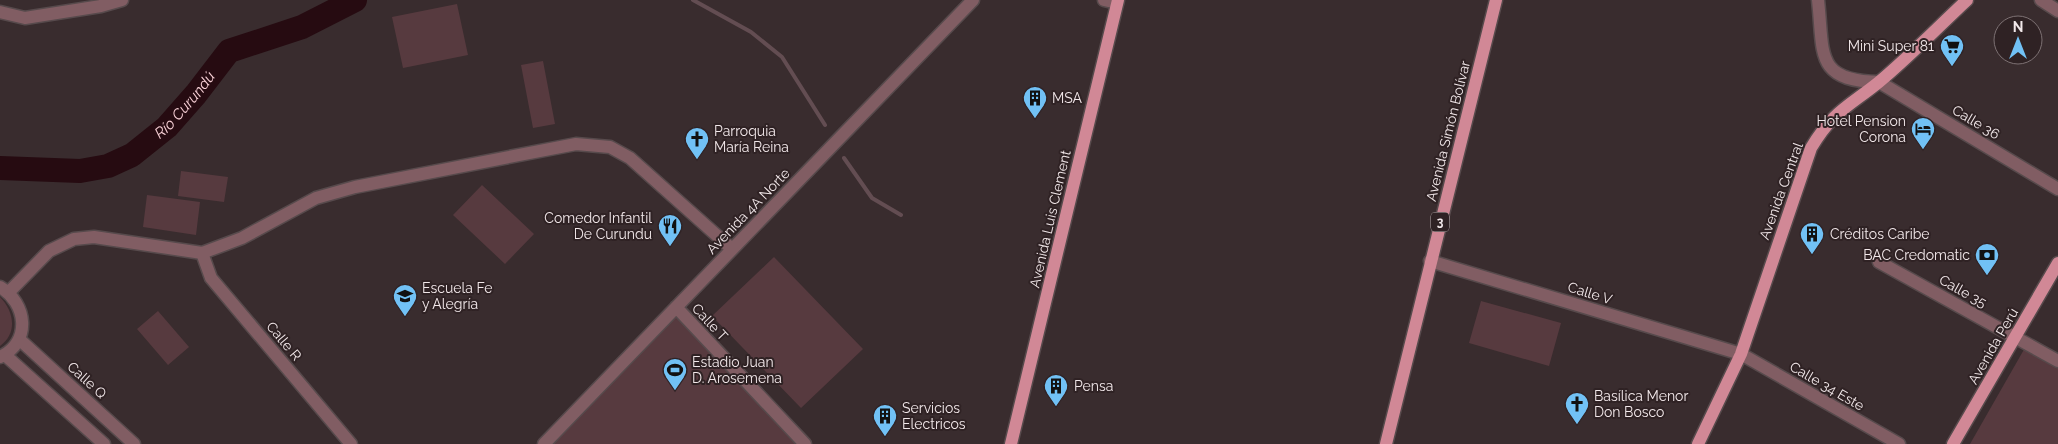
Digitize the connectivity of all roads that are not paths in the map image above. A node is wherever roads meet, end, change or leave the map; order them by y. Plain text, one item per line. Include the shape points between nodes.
1 (70, 0) edge
2 (122, 0) edge
3 (973, 0) edge
4 (1104, 0) edge
5 (1496, 0) edge
6 (1818, 0) edge
7 (1967, 0) edge
8 (2041, 0) edge
9 (1117, 2) edge
10 (2058, 11) edge
11 (0, 12) edge
12 (59, 14) junction
13 (1879, 82) junction
14 (2058, 189) edge
15 (732, 249) junction
16 (202, 253) junction
17 (1430, 261) junction
18 (1879, 262) dead end
19 (2058, 263) edge
20 (4, 289) edge
21 (676, 308) junction
22 (2015, 337) junction
23 (19, 339) junction
24 (1741, 354) junction
25 (2, 356) edge
26 (2058, 361) edge
27 (104, 444) edge
28 (134, 444) edge
29 (351, 444) edge
30 (544, 444) edge
31 (805, 444) edge
32 (1011, 444) edge
33 (1386, 444) edge
34 (1698, 444) edge
35 (1899, 444) edge
36 (1953, 444) edge

1 - 12 street
2 - 12 street
3 - 15 street, Avenida 4A Norte
4 - 9 street
5 - 17 main road, Avenida Simón Bolívar / 3
6 - 13 street via 1824,56 1830,68 1840,77 1855,82
7 - 13 main road, Avenida Central
8 - 10 street
9 - 32 main road, Avenida Luis Clement
11 - 12 street via 25,18
13 - 14 street, Calle 36
13 - 24 main road, Avenida Central via 1838,112 1824,126 1811,148
15 - 16 street via 630,158 610,147 576,144 355,187 310,199 242,238
15 - 21 street, Avenida 4A Norte
16 - 20 street via 94,237 74,239 49,251
16 - 29 street, Calle R via 211,278
17 - 24 street, Calle V
17 - 33 main road, Avenida Simón Bolívar / 3
18 - 22 street, Calle 35
19 - 22 main road, Avenida Perú
20 - 23 street via 16,300 22,319
21 - 30 street, Avenida 4A Norte
21 - 31 street, Calle T
22 - 26 street, Calle 35
22 - 36 main road, Avenida Perú
23 - 25 street
23 - 28 street, Calle Q
24 - 34 main road, Avenida Central
24 - 35 street, Calle 34 Este
25 - 27 street

